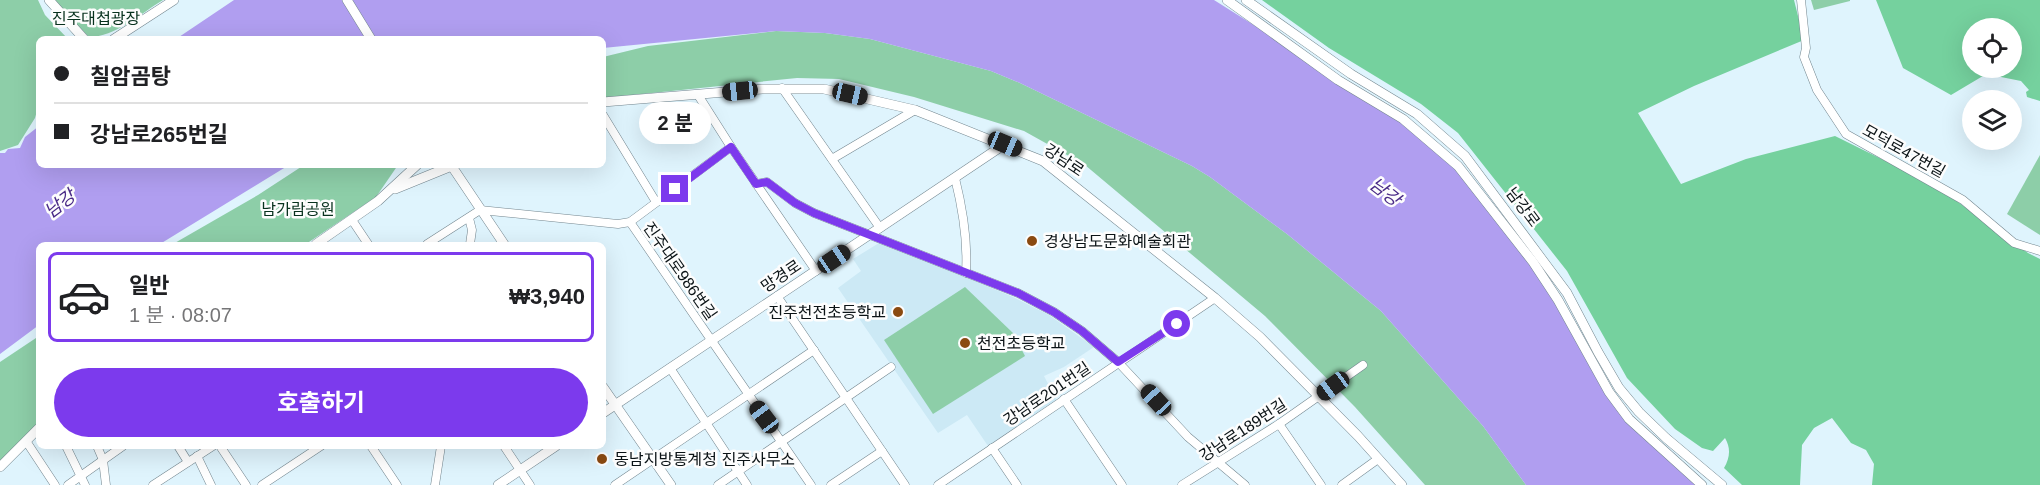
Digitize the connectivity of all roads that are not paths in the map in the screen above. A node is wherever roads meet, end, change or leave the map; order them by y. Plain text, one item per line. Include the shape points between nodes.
1 (49, 0) edge
2 (174, 0) edge
3 (347, 0) edge
4 (1227, 0) edge
5 (1246, 0) edge
6 (1801, 0) edge
7 (81, 36) edge
8 (119, 36) edge
9 (369, 36) edge
10 (782, 88) junction
11 (698, 95) junction
12 (606, 102) edge
13 (915, 110) junction
14 (606, 120) edge
15 (1005, 144) junction
16 (731, 147) junction
17 (832, 159) junction
18 (405, 168) edge
19 (414, 168) edge
20 (447, 168) edge
21 (453, 168) edge
22 (955, 178) junction
23 (756, 184) junction
24 (390, 191) junction
25 (656, 202) junction
26 (480, 210) junction
27 (469, 218) junction
28 (352, 220) junction
29 (630, 222) junction
30 (880, 228) junction
31 (870, 234) junction
32 (319, 242) edge
33 (367, 242) edge
34 (430, 242) edge
35 (470, 242) edge
36 (503, 242) edge
37 (2040, 251) edge
38 (816, 271) junction
39 (966, 273) junction
40 (777, 296) junction
41 (1215, 298) junction
42 (712, 340) junction
43 (814, 350) junction
44 (1118, 362) junction
45 (1363, 365) dead end
46 (891, 367) dead end
47 (670, 368) junction
48 (606, 392) edge
49 (747, 394) junction
50 (1319, 396) junction
51 (846, 398) junction
52 (1064, 399) junction
53 (615, 405) junction
54 (606, 411) edge
55 (705, 423) junction
56 (1279, 424) junction
57 (36, 431) edge
58 (26, 441) junction
59 (781, 442) junction
60 (992, 448) junction
61 (67, 449) edge
62 (98, 449) edge
63 (117, 449) edge
64 (180, 449) edge
65 (208, 449) edge
66 (222, 449) edge
67 (316, 449) edge
68 (372, 449) edge
69 (441, 449) edge
70 (506, 449) edge
71 (552, 449) edge
72 (882, 451) junction
73 (197, 456) junction
74 (653, 459) junction
75 (1378, 459) junction
76 (103, 460) junction
77 (188, 462) junction
78 (1219, 463) junction
79 (0, 467) edge
80 (520, 470) junction
81 (738, 472) junction
82 (80, 476) junction
83 (55, 485) edge
84 (68, 485) edge
85 (86, 485) edge
86 (106, 485) edge
87 (153, 485) edge
88 (211, 485) edge
89 (246, 485) edge
90 (262, 485) edge
91 (397, 485) edge
92 (435, 485) edge
93 (498, 485) edge
94 (530, 485) edge
95 (615, 485) edge
96 (670, 485) edge
97 (718, 485) edge
98 (747, 485) edge
99 (811, 485) edge
100 (831, 485) edge
101 (905, 485) edge
102 (938, 485) edge
103 (1017, 485) edge
104 (1122, 485) edge
105 (1182, 485) edge
106 (1245, 485) edge
107 (1321, 485) edge
108 (1342, 485) edge
109 (1402, 485) edge
110 (1702, 485) edge
111 (1722, 485) edge

1 - 7 street
2 - 8 street
3 - 9 street
4 - 110 street, 남강로 via 1338,80 1403,119 1458,166 1533,262 1622,410
5 - 111 street, 남강로 via 1417,114 1465,156 1568,293 1619,388 1666,438
6 - 37 street, 모덕로47번길 via 1804,57 1817,90 1846,134 1963,200 2014,243
10 - 11 street, 강남로
10 - 13 street, 강남로 via 824,89
10 - 17 street
11 - 12 street, 강남로
11 - 16 street
13 - 15 street, 강남로
13 - 17 street
14 - 25 street
15 - 22 street, 망경로
15 - 41 street, 강남로 via 1059,172
16 - 23 street
16 - 25 street
17 - 30 street
18 - 24 street
19 - 24 street
20 - 24 street
21 - 26 street
22 - 30 street, 망경로
22 - 39 street via 968,247
23 - 31 street via 767,182 795,203
23 - 38 street
24 - 28 street
25 - 29 street
26 - 27 street
26 - 29 street, 진주대로986번길
26 - 36 street
27 - 34 street
27 - 35 street
28 - 32 street
28 - 33 street
29 - 42 street, 진주대로986번길
30 - 31 street, 망경로
31 - 38 street, 망경로
31 - 39 street
38 - 40 street, 망경로
39 - 44 street via 1054,312
40 - 42 street, 망경로
40 - 43 street
41 - 44 street, 강남로201번길
41 - 50 street, 강남로
42 - 47 street, 망경로
42 - 49 street, 진주대로986번길
43 - 49 street
43 - 51 street
44 - 52 street, 강남로201번길
44 - 78 street via 1188,437
45 - 50 street, 강남로189번길
46 - 51 street
47 - 53 street, 망경로
47 - 55 street
48 - 53 street
49 - 55 street
49 - 59 street, 진주대로986번길
50 - 56 street, 강남로189번길
50 - 75 street, 강남로
51 - 59 street
51 - 72 street
52 - 60 street, 강남로201번길
52 - 104 street
53 - 54 street, 망경로
53 - 74 street
55 - 74 street
55 - 81 street
56 - 78 street, 강남로189번길
56 - 107 street
57 - 58 street
58 - 79 street
58 - 83 street
59 - 81 street
59 - 99 street, 진주대로986번길
60 - 102 street, 강남로201번길
60 - 103 street
61 - 82 street
62 - 76 street
63 - 76 street
64 - 77 street
65 - 73 street
66 - 89 street
67 - 90 street
68 - 91 street
69 - 92 street
70 - 80 street
71 - 80 street
72 - 100 street
72 - 101 street
73 - 77 street
73 - 88 street
74 - 95 street
74 - 96 street
75 - 108 street
75 - 109 street, 강남로
76 - 82 street
76 - 86 street
77 - 87 street
78 - 105 street, 강남로189번길
78 - 106 street
80 - 93 street
80 - 94 street
81 - 97 street
81 - 98 street
82 - 84 street
82 - 85 street

